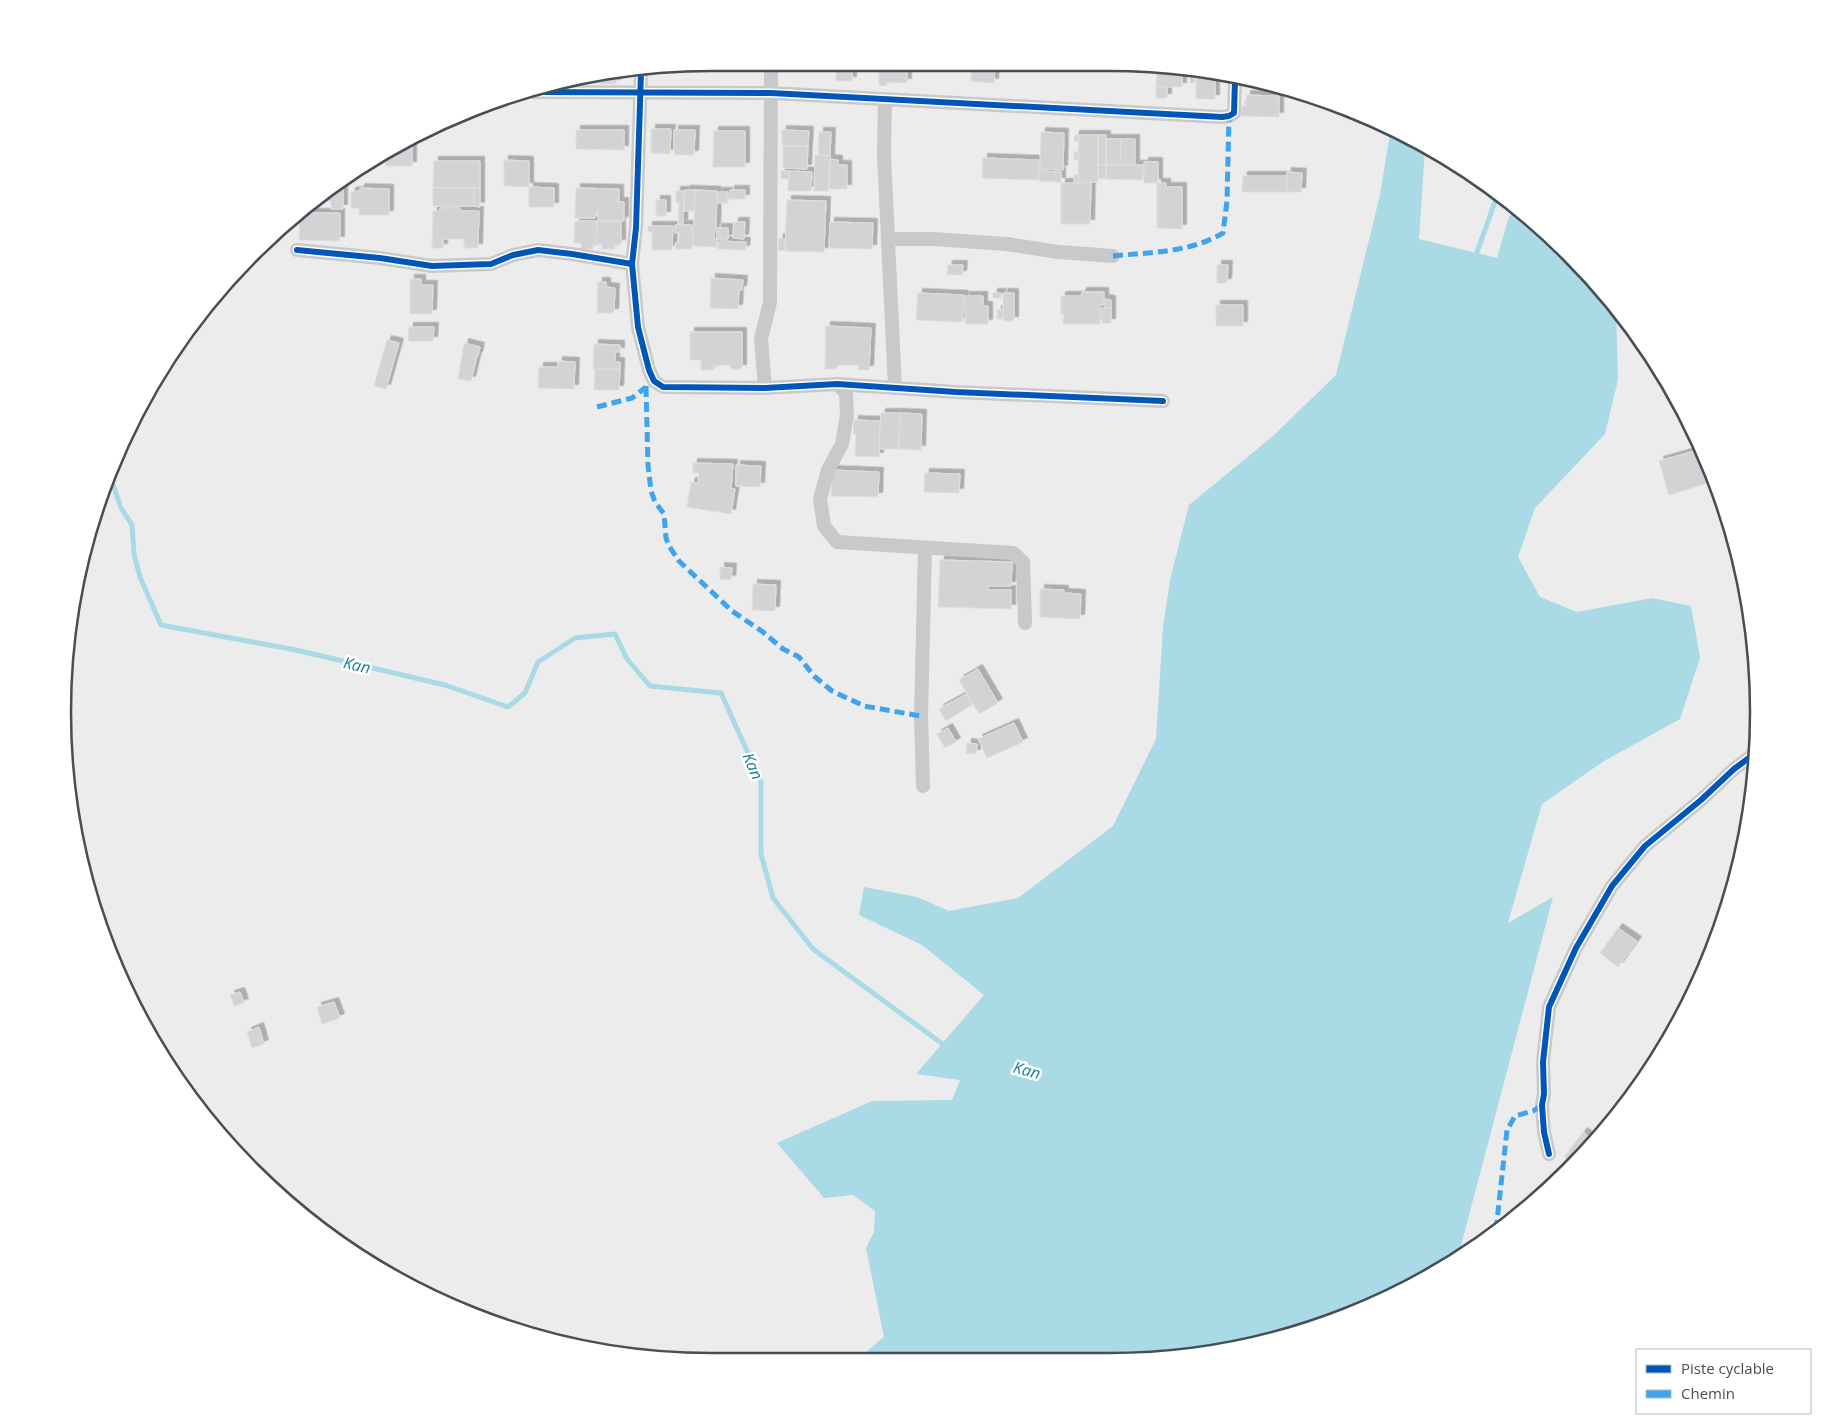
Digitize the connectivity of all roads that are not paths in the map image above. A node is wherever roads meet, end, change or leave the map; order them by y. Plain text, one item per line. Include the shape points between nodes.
1 (770, 71) edge
2 (641, 76) edge
3 (1235, 84) edge
4 (549, 92) edge
5 (771, 93) junction
6 (641, 94) junction
7 (885, 100) junction
8 (888, 239) junction
9 (297, 250) dead end
10 (1113, 256) dead end
11 (632, 264) junction
12 (837, 384) junction
13 (765, 388) junction
14 (895, 388) junction
15 (1163, 401) dead end
16 (925, 548) junction
17 (1025, 623) dead end
18 (1748, 759) edge
19 (923, 786) dead end
20 (1549, 1154) dead end

1 - 5 street
2 - 6 street
3 - 7 street via 1234,112 1222,117
4 - 6 street
5 - 6 street
5 - 7 street
5 - 13 street via 770,302 761,339
6 - 11 street
7 - 8 street
8 - 10 street via 1007,244
8 - 14 street
9 - 11 street via 432,266 491,264 538,250
11 - 13 street via 638,326 654,381 663,387
12 - 13 street
12 - 14 street
12 - 16 street via 846,393 846,414 842,444 828,470 820,498 824,526 837,542
14 - 15 street
16 - 17 street via 1013,554 1023,562
16 - 19 street via 920,716
18 - 20 street via 1645,846 1612,886 1576,948 1549,1006 1542,1062 1544,1132

